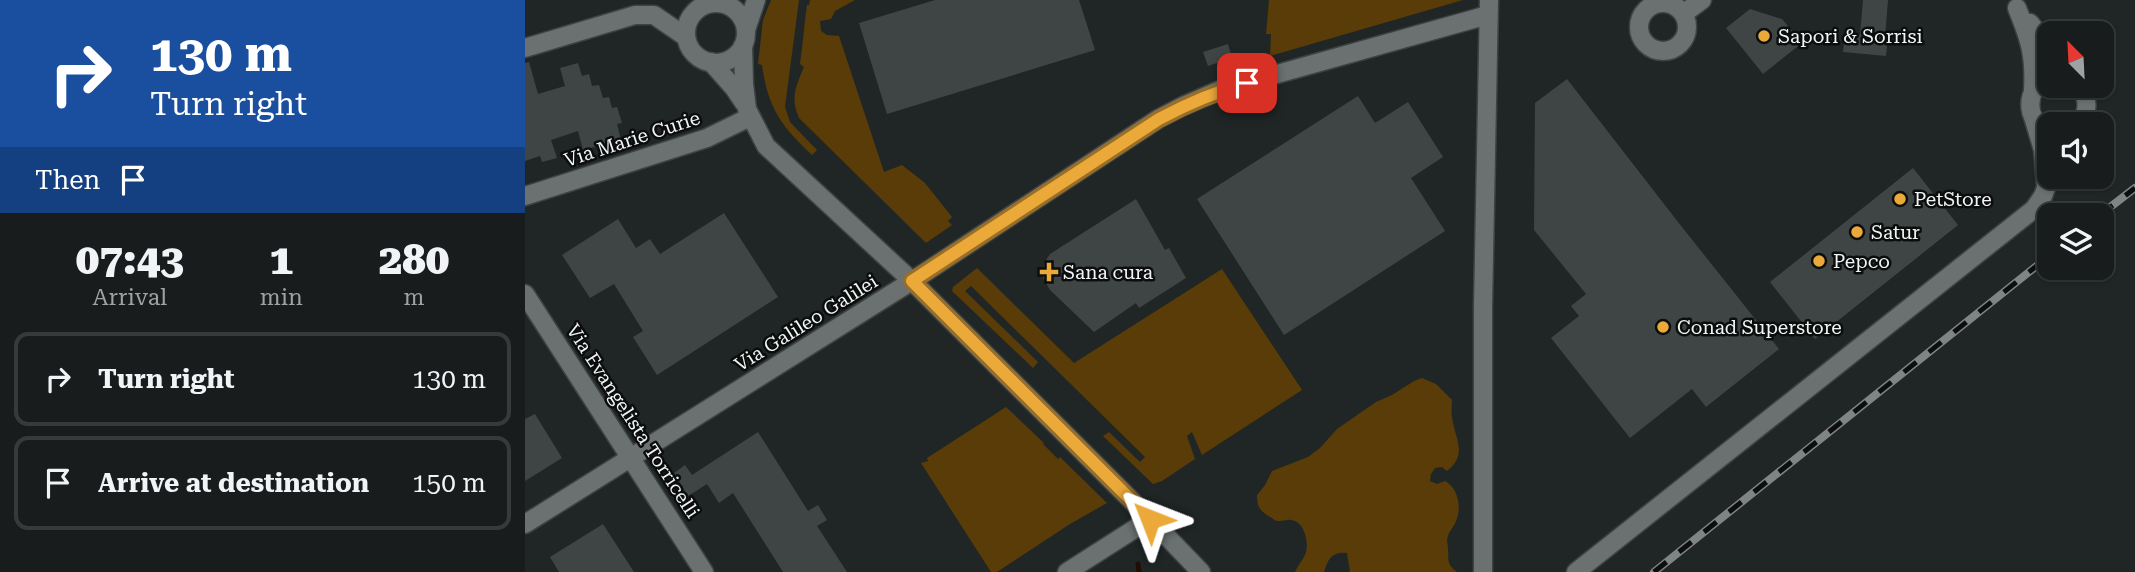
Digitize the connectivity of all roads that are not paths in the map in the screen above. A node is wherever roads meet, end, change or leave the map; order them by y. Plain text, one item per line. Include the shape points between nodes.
1 (755, 0) edge
2 (1702, 0) edge
3 (725, 2) edge
4 (2014, 4) edge
5 (1489, 7) edge
6 (1683, 14) dead end
7 (2037, 33) edge
8 (686, 37) junction
9 (745, 38) junction
10 (525, 48) edge
11 (711, 62) junction
12 (2037, 86) edge
13 (2033, 91) junction
14 (749, 113) junction
15 (2033, 119) junction
16 (2037, 124) edge
17 (2037, 131) edge
18 (2045, 189) edge
19 (525, 196) edge
20 (912, 281) junction
21 (525, 294) edge
22 (632, 458) junction
23 (1150, 519) junction
24 (525, 524) edge
25 (704, 572) edge
26 (1067, 572) edge
27 (1201, 572) edge
28 (1483, 572) edge
29 (1576, 572) edge

1 - 9 street
2 - 6 street
3 - 8 street via 695,11
3 - 9 street via 744,20
4 - 7 street
4 - 13 street via 2031,41
5 - 20 street via 1220,90 1183,106
5 - 28 street
8 - 10 street via 654,15 635,15
8 - 11 street via 695,54
9 - 11 street via 730,60
9 - 14 street
11 - 14 street
12 - 13 street
13 - 15 street via 2029,105
14 - 19 street, Via Marie Curie via 707,138
14 - 20 street, Via Galileo Galilei via 766,146
15 - 16 street
15 - 17 street
18 - 29 street via 2034,209
20 - 22 street, Via Galileo Galilei
20 - 23 street
21 - 22 street, Via Evangelista Torricelli
22 - 24 street, Via Galileo Galilei
22 - 25 street, Via Evangelista Torricelli
23 - 26 street
23 - 27 street

